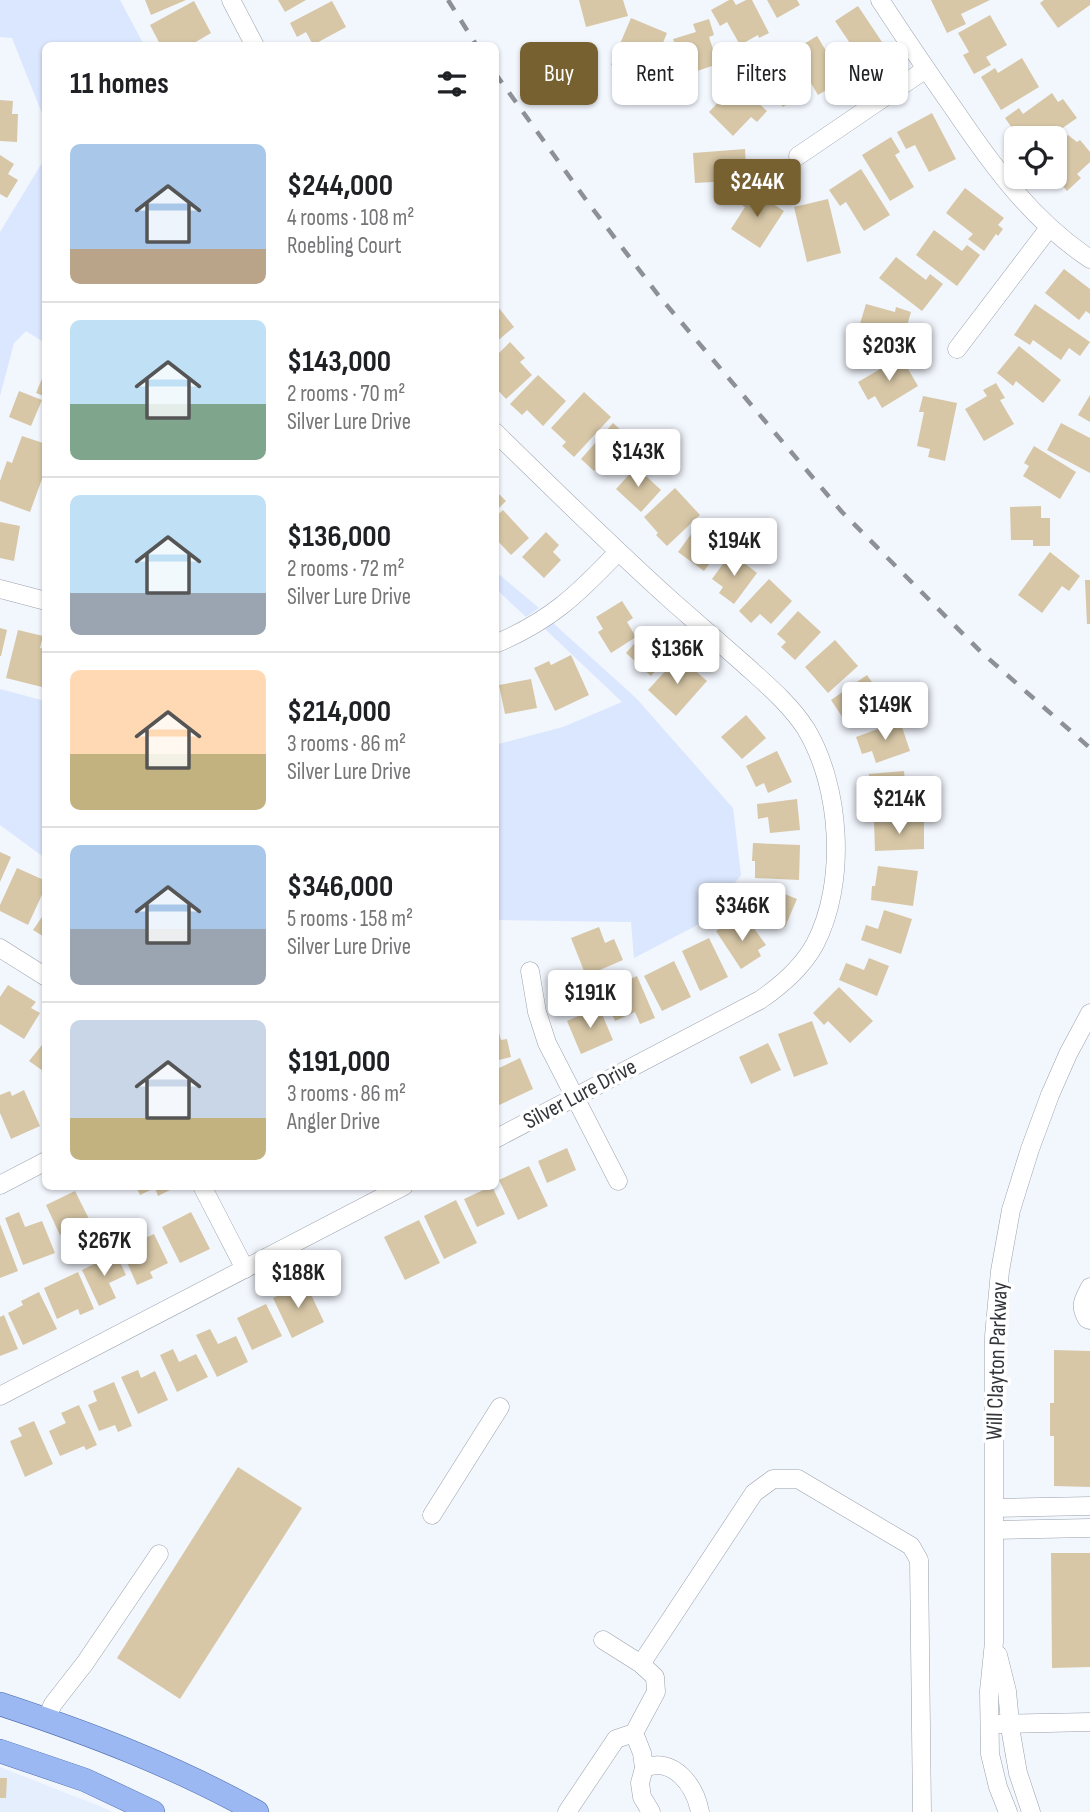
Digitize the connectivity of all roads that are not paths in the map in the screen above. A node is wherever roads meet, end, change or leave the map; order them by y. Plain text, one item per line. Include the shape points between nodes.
1 (231, 0) edge
2 (880, 0) edge
3 (253, 42) edge
4 (926, 69) junction
5 (798, 156) dead end
6 (1049, 228) junction
7 (1090, 259) edge
8 (957, 349) dead end
9 (499, 436) edge
10 (618, 552) junction
11 (0, 589) edge
12 (42, 596) edge
13 (499, 642) edge
14 (0, 948) edge
15 (530, 971) dead end
16 (42, 974) edge
17 (1090, 1013) edge
18 (575, 1097) junction
19 (499, 1137) edge
20 (42, 1163) edge
21 (618, 1181) dead end
22 (0, 1185) edge
23 (204, 1190) edge
24 (396, 1190) edge
25 (246, 1269) junction
26 (1090, 1287) edge
27 (1090, 1320) edge
28 (0, 1396) edge
29 (500, 1407) dead end
30 (1090, 1506) edge
31 (995, 1508) junction
32 (432, 1515) dead end
33 (1090, 1528) edge
34 (995, 1530) junction
35 (159, 1554) dead end
36 (603, 1640) dead end
37 (994, 1642) junction
38 (641, 1664) junction
39 (0, 1704) edge
40 (46, 1719) junction
41 (1090, 1722) edge
42 (1010, 1723) junction
43 (990, 1724) junction
44 (634, 1733) junction
45 (0, 1751) edge
46 (644, 1768) junction
47 (153, 1812) edge
48 (257, 1812) edge
49 (567, 1812) edge
50 (650, 1812) edge
51 (700, 1812) edge
52 (922, 1812) edge
53 (1007, 1812) edge
54 (1031, 1812) edge

1 - 3 street
2 - 4 street
4 - 5 street
4 - 6 street via 998,171
6 - 7 street
6 - 8 street
9 - 10 street, Silver Lure Drive
10 - 13 street via 559,609
10 - 18 street, Silver Lure Drive via 767,685 806,729 826,775 836,848 824,924 815,946 783,984
11 - 12 street
14 - 16 street
15 - 18 street via 547,1043
17 - 31 street, Will Clayton Parkway via 1050,1096 1011,1210 994,1336
18 - 19 street, Silver Lure Drive
18 - 21 street
20 - 22 street
23 - 25 street
24 - 25 street
25 - 28 street
26 - 27 street via 1082,1303
29 - 32 street
30 - 31 street
31 - 34 street, Will Clayton Parkway
33 - 34 street
34 - 37 street, Will Clayton Parkway
35 - 40 street
36 - 38 street
37 - 42 street, Will Clayton Parkway
37 - 43 street, Will Clayton Parkway
38 - 44 street via 655,1677 656,1692
38 - 52 street via 754,1493 773,1479 798,1479 911,1546 919,1560
39 - 40 main road
40 - 48 main road via 149,1759
41 - 42 street
42 - 43 street
42 - 54 street, Will Clayton Parkway via 1017,1773
43 - 53 street, Will Clayton Parkway via 990,1754
44 - 46 street
44 - 49 street via 616,1739
45 - 47 main road via 85,1780
46 - 50 street via 640,1783
46 - 51 street via 653,1764 675,1769 697,1798

